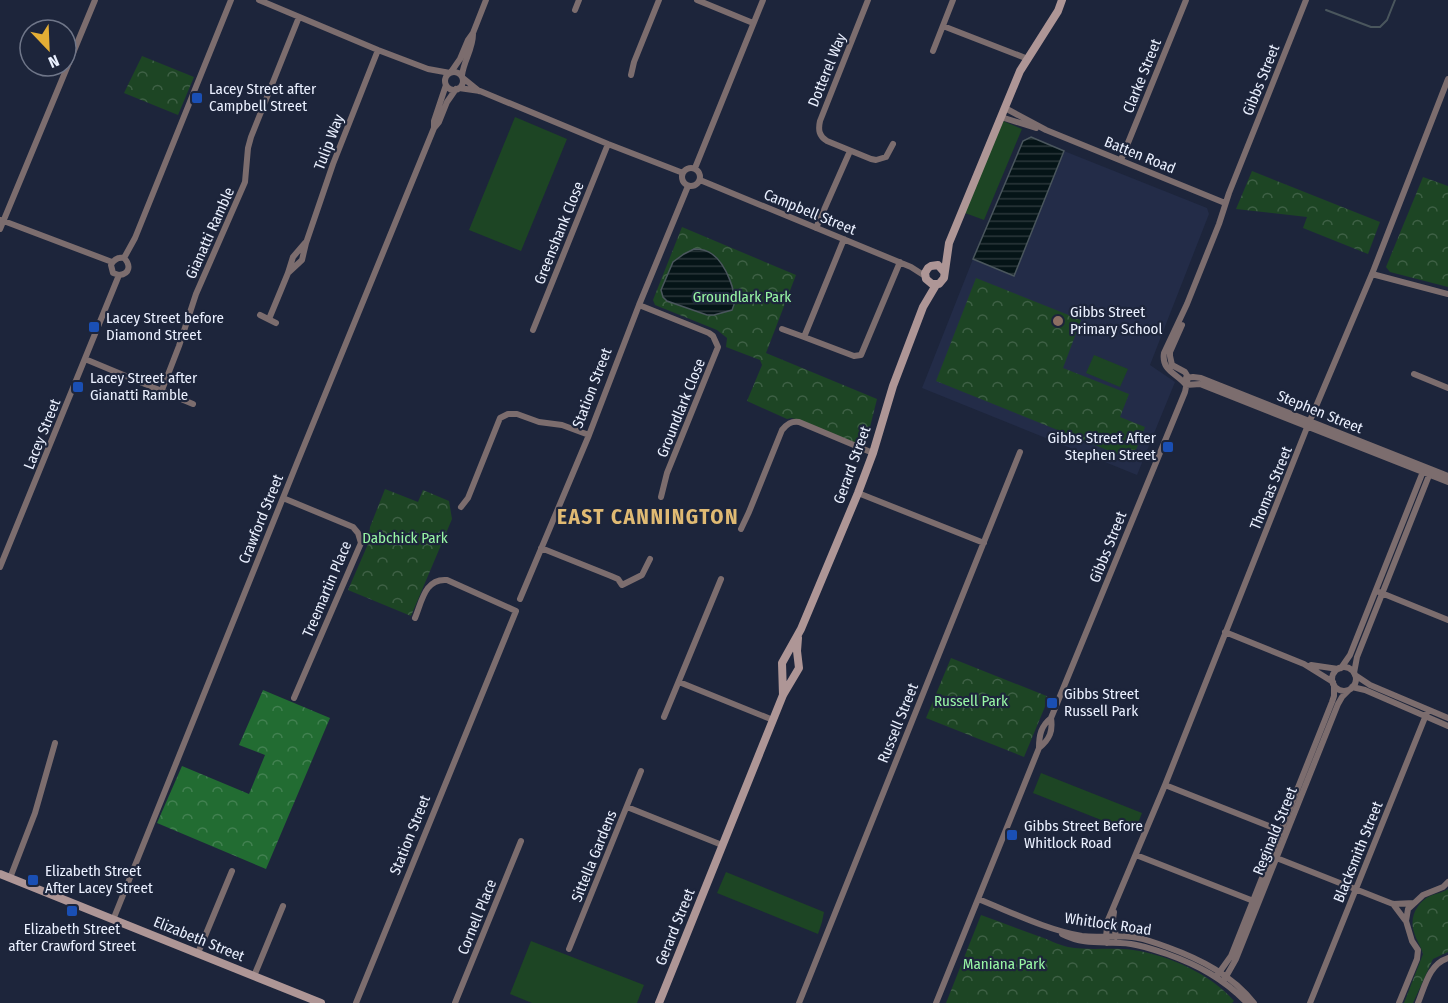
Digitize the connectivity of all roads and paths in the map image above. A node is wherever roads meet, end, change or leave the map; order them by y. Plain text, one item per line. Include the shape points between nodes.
1 (94, 0) edge
2 (231, 0) edge
3 (259, 0) edge
4 (486, 0) edge
5 (579, 0) edge
6 (659, 0) edge
7 (697, 0) edge
8 (763, 0) edge
9 (867, 0) edge
10 (953, 0) edge
11 (1062, 0) edge
12 (1186, 0) edge
13 (1306, 0) edge
14 (575, 10) dead end
15 (299, 17) junction
16 (753, 23) junction
17 (943, 26) junction
18 (473, 33) junction
19 (378, 50) junction
20 (933, 51) dead end
21 (1028, 59) junction
22 (428, 69) junction
23 (450, 72) junction
24 (632, 75) dead end
25 (462, 76) junction
26 (1448, 80) edge
27 (446, 84) junction
28 (458, 89) junction
29 (480, 91) junction
30 (1005, 108) junction
31 (1001, 117) junction
32 (434, 128) junction
33 (1046, 130) junction
34 (608, 144) junction
35 (893, 144) dead end
36 (850, 151) junction
37 (1121, 160) junction
38 (695, 168) junction
39 (683, 173) junction
40 (700, 180) junction
41 (688, 186) junction
42 (1225, 203) junction
43 (2, 221) edge
44 (816, 228) junction
45 (0, 229) edge
46 (844, 239) junction
47 (949, 243) junction
48 (124, 258) junction
49 (112, 262) junction
50 (900, 262) junction
51 (944, 272) junction
52 (1371, 274) junction
53 (119, 275) junction
54 (930, 275) junction
55 (1448, 294) edge
56 (639, 305) junction
57 (260, 315) dead end
58 (269, 319) junction
59 (276, 323) dead end
60 (782, 329) dead end
61 (533, 330) dead end
62 (804, 337) junction
63 (85, 359) junction
64 (1414, 374) dead end
65 (1186, 380) junction
66 (1448, 388) edge
67 (162, 390) junction
68 (193, 404) dead end
69 (1309, 424) junction
70 (589, 435) junction
71 (1020, 452) dead end
72 (873, 453) junction
73 (1427, 471) junction
74 (1448, 476) edge
75 (1448, 482) edge
76 (858, 493) junction
77 (661, 497) dead end
78 (283, 498) junction
79 (460, 507) dead end
80 (741, 529) dead end
81 (984, 543) junction
82 (541, 548) junction
83 (650, 559) dead end
84 (0, 567) edge
85 (721, 579) dead end
86 (1378, 592) junction
87 (520, 599) dead end
88 (415, 618) dead end
89 (1448, 620) edge
90 (801, 629) junction
91 (1226, 632) junction
92 (1304, 664) junction
93 (1340, 668) junction
94 (1354, 674) junction
95 (679, 682) junction
96 (1334, 684) junction
97 (1351, 689) junction
98 (783, 695) junction
99 (294, 698) dead end
100 (1427, 713) junction
101 (664, 717) dead end
102 (1051, 718) junction
103 (1448, 718) edge
104 (773, 720) junction
105 (1448, 726) edge
106 (55, 743) dead end
107 (1039, 748) junction
108 (641, 771) dead end
109 (1165, 785) junction
110 (627, 807) junction
111 (1284, 832) junction
112 (520, 841) dead end
113 (722, 845) junction
114 (1136, 855) junction
115 (1274, 857) junction
116 (232, 871) dead end
117 (0, 874) edge
118 (10, 878) junction
119 (1448, 882) edge
120 (1356, 889) junction
121 (978, 899) junction
122 (1256, 902) junction
123 (1414, 903) junction
124 (1393, 904) junction
125 (1115, 905) junction
126 (283, 906) dead end
127 (113, 920) junction
128 (1406, 921) junction
129 (1115, 936) junction
130 (1107, 939) junction
131 (1117, 943) junction
132 (569, 949) dead end
133 (198, 953) junction
134 (1448, 958) edge
135 (1218, 974) junction
136 (254, 976) junction
137 (1225, 980) junction
138 (306, 1000) edge
139 (321, 1003) edge
140 (356, 1003) edge
141 (455, 1003) edge
142 (659, 1003) edge
143 (799, 1003) edge
144 (936, 1003) edge
145 (1246, 1003) edge
146 (1254, 1003) edge
147 (1310, 1003) edge
148 (1399, 1003) edge
149 (1418, 1003) edge

1 - 43 street
2 - 48 street
3 - 15 street
4 - 18 street
5 - 14 street
6 - 24 street
7 - 16 street
8 - 16 street
9 - 36 street, Dotterel Way via 819,127 822,138
10 - 17 street
11 - 21 street, Gerard Street
12 - 37 street, Clarke Street
13 - 42 street, Gibbs Street
15 - 19 street
15 - 67 street, Gianatti Ramble via 251,137 245,182 196,294
16 - 38 street
17 - 20 street
17 - 21 street
18 - 23 street
18 - 25 street
19 - 22 street
19 - 58 street, Tulip Way via 333,164 302,260 288,273
21 - 30 street, Gerard Street
22 - 23 street
22 - 27 street
23 - 25 street
23 - 27 street
25 - 28 street via 463,84
25 - 29 street
26 - 52 street, Thomas Street
27 - 28 street via 450,89
27 - 32 street, Crawford Street
28 - 29 street
28 - 32 street, Crawford Street
29 - 34 street
30 - 31 street, Gerard Street
30 - 33 street, Batten Road
31 - 33 street, Batten Road
31 - 47 street, Gerard Street
32 - 78 street, Crawford Street
33 - 37 street, Batten Road
34 - 39 street
34 - 61 street, Greenshank Close
35 - 36 street, Dotterel Way via 886,157 876,160
36 - 44 street
37 - 42 street, Batten Road
38 - 39 street
38 - 40 street
39 - 41 street via 683,182
40 - 41 street
40 - 44 street, Campbell Street
41 - 56 street, Station Street
42 - 65 street, Gibbs Street via 1163,357 1166,368
43 - 45 street
43 - 49 street
44 - 46 street, Campbell Street
46 - 50 street, Campbell Street
46 - 62 street
47 - 51 street, Gerard Street
47 - 54 street, Gerard Street
48 - 49 street
48 - 53 street via 128,271
49 - 53 street via 111,268
50 - 54 street, Campbell Street
50 - 62 street via 861,355 854,357
51 - 54 street via 942,267
51 - 54 street via 943,281
52 - 55 street
52 - 69 street, Thomas Street
53 - 63 street, Lacey Street
54 - 72 street, Gerard Street via 923,307
56 - 70 street, Station Street
56 - 77 street, Groundlark Close via 709,333 718,347
57 - 58 street
58 - 59 street
60 - 62 street
63 - 67 street
63 - 84 street, Lacey Street
64 - 66 street
65 - 69 street, Stephen Street via 1201,378
65 - 102 street, Gibbs Street
67 - 68 street
69 - 73 street, Stephen Street
69 - 91 street, Thomas Street
70 - 79 street via 517,414 500,418 468,498
70 - 82 street, Station Street
71 - 81 street, Russell Street
72 - 76 street, Gerard Street
72 - 80 street via 799,422 789,423 782,430
73 - 74 street, Stephen Street
73 - 75 street, Stephen Street
73 - 86 street
76 - 81 street
76 - 90 street, Gerard Street
78 - 99 street, Treemartin Place via 353,528 361,543
78 - 127 street, Crawford Street
81 - 143 street, Russell Street
82 - 83 street via 618,579 622,585 642,575
82 - 87 street, Station Street
85 - 95 street
86 - 89 street
86 - 93 street via 1350,655
86 - 94 street
88 - 140 street, Station Street via 426,590 439,579 516,611
90 - 98 street, Gerard Street via 799,668
90 - 98 street, Gerard Street via 782,663
91 - 92 street
91 - 109 street, Thomas Street
92 - 93 street
92 - 96 street
93 - 94 street
93 - 96 street via 1333,675
94 - 97 street via 1356,681
94 - 100 street
95 - 101 street
95 - 104 street
96 - 97 street via 1339,690
96 - 111 street, Reginald Street via 1332,702
97 - 100 street via 1365,690
97 - 111 street, Reginald Street via 1338,704
98 - 104 street, Gerard Street
100 - 103 street
100 - 105 street
100 - 120 street, Blacksmith Street
102 - 107 street, Gibbs Street via 1040,734
102 - 107 street, Gibbs Street via 1051,735
104 - 113 street, Gerard Street
106 - 118 street via 38,804
107 - 121 street, Gibbs Street
108 - 110 street, Sittella Gardens
109 - 111 street
109 - 114 street, Thomas Street
110 - 113 street
110 - 132 street, Sittella Gardens
111 - 115 street, Reginald Street
112 - 141 street, Cornell Place
113 - 142 street, Gerard Street
114 - 122 street
114 - 125 street, Thomas Street
115 - 120 street
115 - 122 street, Reginald Street
116 - 133 street
117 - 118 street, Elizabeth Street
118 - 127 street, Elizabeth Street
119 - 123 street
120 - 124 street
120 - 147 street, Blacksmith Street
121 - 130 street, Whitlock Road via 1077,941
121 - 144 street, Gibbs Street
122 - 135 street, Reginald Street via 1231,956
122 - 137 street, Reginald Street
123 - 124 street
123 - 128 street via 1408,909
124 - 128 street
125 - 129 street, Thomas Street
125 - 130 street, Thomas Street via 1108,920
126 - 136 street
127 - 133 street, Elizabeth Street
128 - 148 street via 1418,950
129 - 130 street, Whitlock Road
129 - 131 street, Thomas Street
129 - 135 street, Whitlock Road via 1143,939 1188,955
130 - 131 street, Whitlock Road
131 - 135 street, Whitlock Road via 1148,948
133 - 136 street, Elizabeth Street
134 - 149 street via 1436,963
135 - 137 street, Whitlock Road
136 - 138 street, Elizabeth Street
137 - 145 street, Whitlock Road
137 - 146 street, Whitlock Road via 1239,987
138 - 139 street, Elizabeth Street

